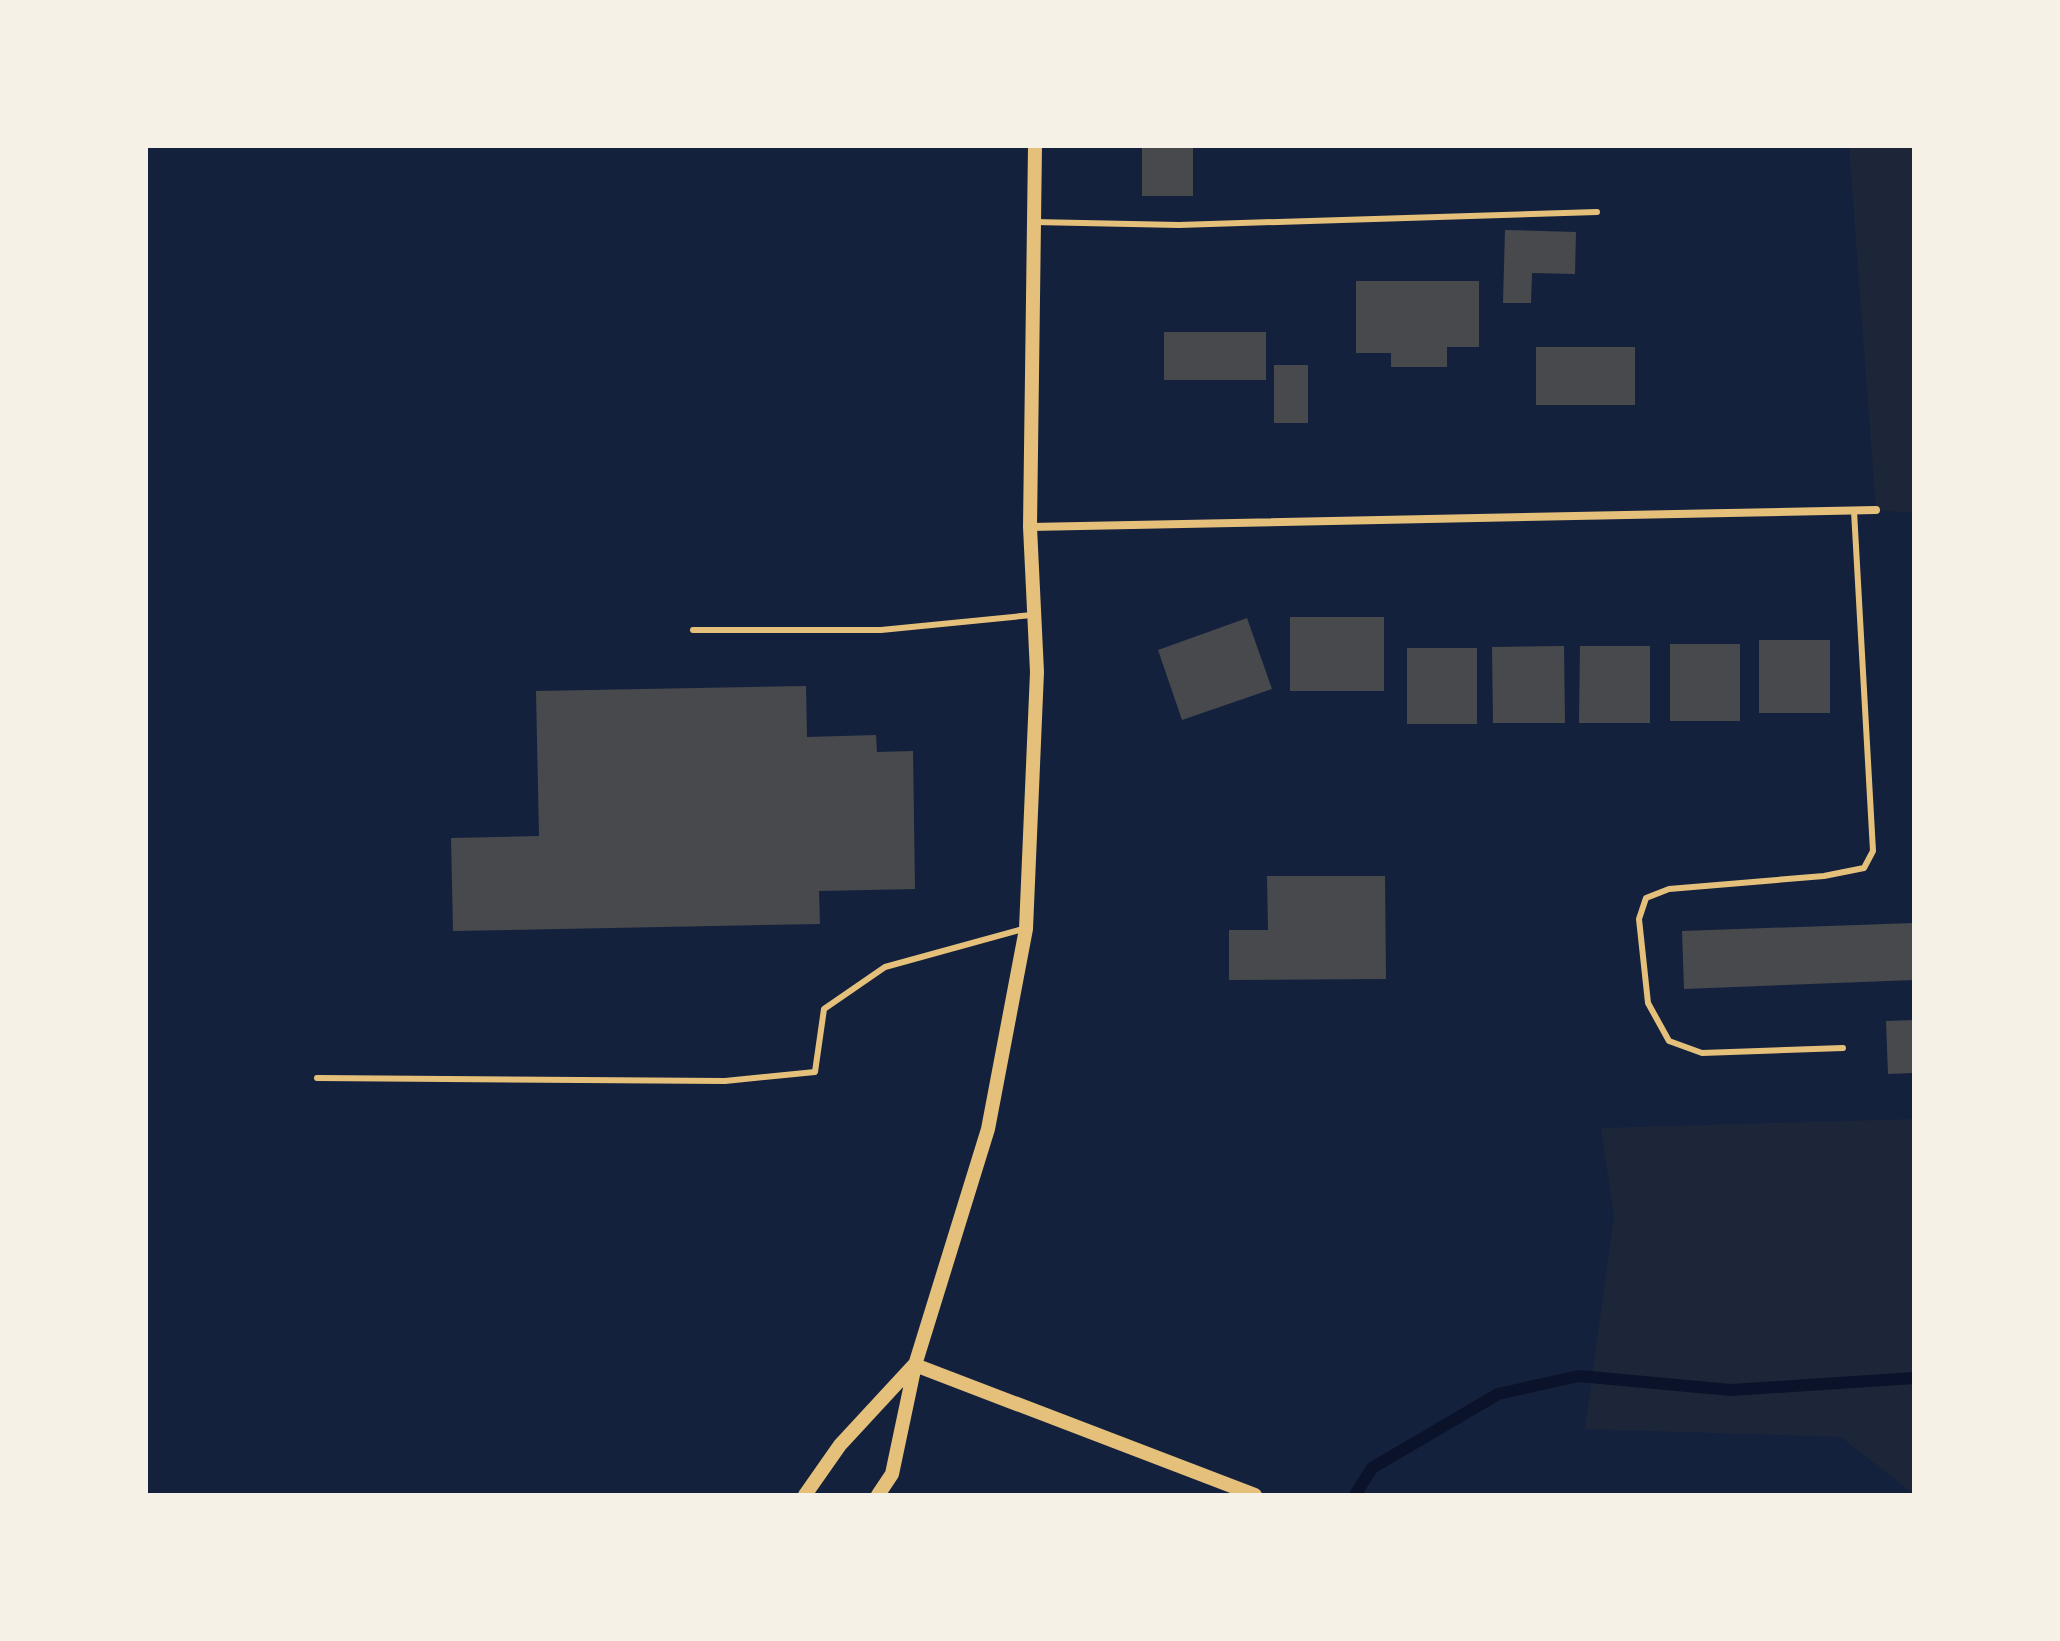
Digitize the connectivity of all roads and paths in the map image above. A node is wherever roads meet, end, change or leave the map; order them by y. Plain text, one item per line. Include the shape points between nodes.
1 (1035, 146) edge
2 (1597, 212) dead end
3 (1034, 222) junction
4 (1876, 510) dead end
5 (1854, 511) junction
6 (1030, 527) junction
7 (1034, 615) junction
8 (693, 630) dead end
9 (1026, 929) junction
10 (1843, 1048) dead end
11 (317, 1078) dead end
12 (915, 1365) junction
13 (805, 1495) edge
14 (878, 1495) edge
15 (1255, 1495) edge

1 - 3 street
2 - 3 lane via 1179,225
3 - 6 street
4 - 5 street
5 - 6 street
5 - 10 lane via 1873,851 1864,868 1824,876 1669,889 1646,898 1639,919 1648,1003 1669,1041 1702,1053
6 - 7 street
7 - 8 lane via 881,630
7 - 9 street via 1037,672
9 - 11 lane via 885,967 824,1009 815,1072 725,1081
9 - 12 street via 988,1129
12 - 13 street via 840,1445
12 - 14 street via 892,1474
12 - 15 street

